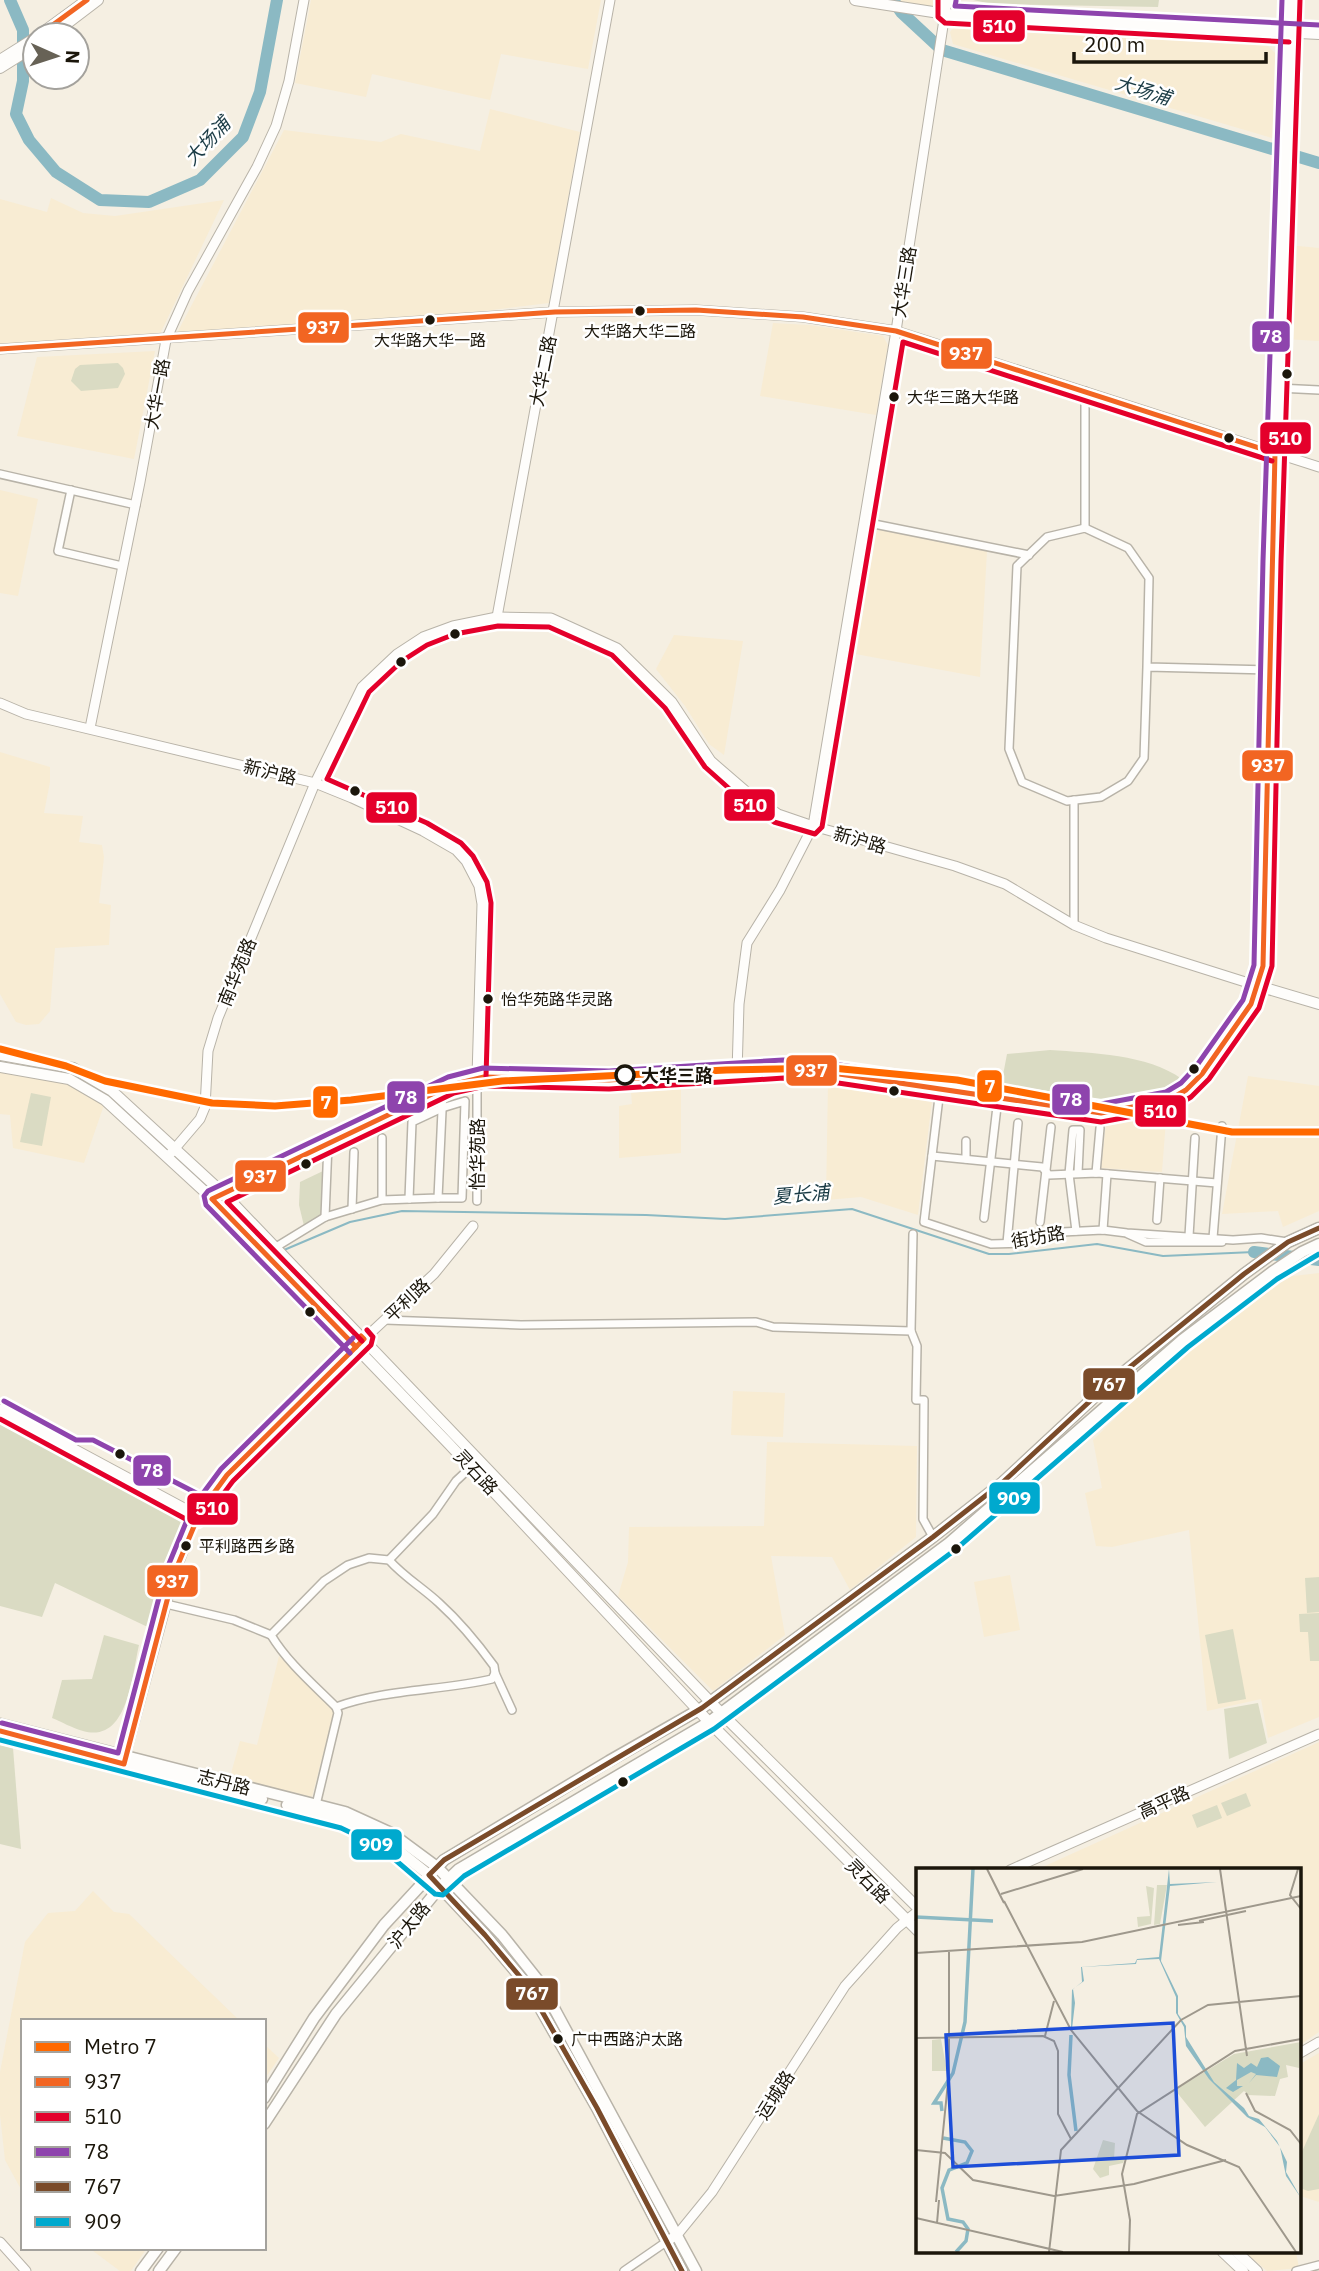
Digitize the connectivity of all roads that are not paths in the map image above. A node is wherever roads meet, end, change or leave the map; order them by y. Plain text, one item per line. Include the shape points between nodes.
1 (88, 0) edge
2 (98, 0) edge
3 (303, 0) edge
4 (610, 0) edge
5 (855, 0) edge
6 (947, 0) edge
7 (1291, 0) edge
8 (945, 20) junction
9 (59, 21) edge
10 (70, 21) edge
11 (1289, 33) junction
12 (1319, 34) edge
13 (21, 49) edge
14 (21, 54) edge
15 (1, 65) edge
16 (555, 312) junction
17 (896, 331) junction
18 (166, 340) junction
19 (0, 349) edge
20 (1278, 388) junction
21 (1319, 390) edge
22 (1085, 391) junction
23 (1275, 453) junction
24 (1319, 467) edge
25 (0, 474) edge
26 (71, 490) junction
27 (136, 505) junction
28 (864, 522) junction
29 (1086, 528) junction
30 (1029, 555) junction
31 (122, 566) junction
32 (497, 617) junction
33 (1147, 667) junction
34 (1270, 670) junction
35 (0, 702) edge
36 (90, 728) junction
37 (315, 783) junction
38 (1074, 800) junction
39 (813, 826) junction
40 (1074, 925) junction
41 (1258, 986) junction
42 (1319, 1004) edge
43 (0, 1055) edge
44 (0, 1067) edge
45 (737, 1073) junction
46 (477, 1077) junction
47 (443, 1089) junction
48 (940, 1089) junction
49 (998, 1098) junction
50 (442, 1108) junction
51 (1018, 1123) dead end
52 (1222, 1126) dead end
53 (1051, 1127) dead end
54 (1100, 1128) dead end
55 (382, 1138) dead end
56 (1195, 1138) dead end
57 (966, 1141) dead end
58 (328, 1144) junction
59 (174, 1149) junction
60 (354, 1152) dead end
61 (932, 1156) junction
62 (167, 1158) junction
63 (966, 1159) junction
64 (990, 1162) junction
65 (1014, 1164) junction
66 (1046, 1172) junction
67 (1096, 1173) junction
68 (1073, 1174) junction
69 (1107, 1174) junction
70 (1160, 1178) junction
71 (1192, 1181) junction
72 (1217, 1183) junction
73 (225, 1195) junction
74 (438, 1198) junction
75 (212, 1199) junction
76 (409, 1199) junction
77 (382, 1200) junction
78 (477, 1201) dead end
79 (352, 1209) junction
80 (326, 1217) junction
81 (984, 1218) dead end
82 (1157, 1220) dead end
83 (1040, 1222) dead end
84 (473, 1226) dead end
85 (1319, 1228) edge
86 (1103, 1230) junction
87 (1076, 1231) junction
88 (1127, 1233) junction
89 (913, 1234) dead end
90 (1189, 1236) junction
91 (1213, 1238) junction
92 (1233, 1240) junction
93 (1288, 1242) junction
94 (1007, 1243) junction
95 (1319, 1244) edge
96 (275, 1247) junction
97 (385, 1320) junction
98 (911, 1331) junction
99 (360, 1343) junction
100 (0, 1409) edge
101 (471, 1467) junction
102 (202, 1506) joint
103 (197, 1515) junction
104 (933, 1537) junction
105 (388, 1560) junction
106 (166, 1604) junction
107 (271, 1634) junction
108 (495, 1673) junction
109 (711, 1701) junction
110 (336, 1707) junction
111 (512, 1710) dead end
112 (698, 1710) junction
113 (721, 1713) junction
114 (709, 1722) junction
115 (0, 1724) edge
116 (0, 1731) edge
117 (1319, 1734) edge
118 (125, 1760) junction
119 (316, 1805) junction
120 (1015, 1868) edge
121 (433, 1871) junction
122 (444, 1883) junction
123 (916, 1908) edge
124 (916, 1912) edge
125 (907, 1919) junction
126 (916, 1929) edge
127 (1319, 2042) edge
128 (1302, 2052) edge
129 (266, 2095) edge
130 (266, 2121) edge
131 (677, 2235) junction
132 (0, 2242) edge
133 (666, 2242) junction
134 (157, 2250) edge
135 (175, 2250) edge
136 (1225, 2254) edge
137 (1239, 2254) edge
138 (1319, 2265) edge
139 (26, 2271) edge
140 (141, 2271) edge
141 (159, 2271) edge
142 (624, 2271) edge
143 (681, 2271) edge
144 (696, 2271) edge
145 (1243, 2271) edge
146 (1257, 2271) edge
147 (1296, 2271) edge

1 - 9 main road
2 - 10 main road
3 - 18 street, 大华一路 via 276,126
4 - 16 street, 大华二路
5 - 8 main road via 921,10
6 - 8 street, 大华三路
7 - 11 main road
8 - 11 main road
8 - 17 street, 大华三路
11 - 12 main road
11 - 20 main road
13 - 15 main road
14 - 15 main road
16 - 17 street via 696,310 803,317
16 - 18 street
16 - 32 street, 大华二路
17 - 22 street
17 - 28 street, 大华三路
18 - 19 street
18 - 27 street, 大华一路
20 - 21 street
20 - 23 main road
22 - 23 street
22 - 29 street
23 - 24 street
23 - 34 main road
25 - 26 street
26 - 27 street
26 - 31 street via 58,551
27 - 31 street, 大华一路
28 - 30 street
28 - 39 street, 大华三路
29 - 30 street via 1047,537
29 - 33 street via 1128,548 1149,578
30 - 38 street via 1017,566 1009,749 1022,782
31 - 36 street, 大华一路
32 - 37 street, 新沪路 via 423,637 397,654 362,687
32 - 39 street, 新沪路 via 551,618 617,648 672,702 711,761 778,814
33 - 34 street
33 - 38 street via 1144,758 1128,781 1101,797
34 - 41 main road via 1263,966
35 - 36 street, 新沪路 via 26,714
36 - 37 street, 新沪路
37 - 46 street, 怡华苑路 via 423,831 466,861 482,904
37 - 59 street, 南华苑路 via 218,1018 208,1051 205,1107
38 - 40 street
39 - 40 street, 新沪路 via 1005,884
39 - 45 street, 大华三路 via 747,943
40 - 41 street, 新沪路
41 - 42 main road, 新沪路
41 - 49 main road via 1251,1004 1202,1074 1169,1100 1101,1113
43 - 59 main road, 灵石路 via 73,1068 112,1091
44 - 62 main road, 灵石路 via 69,1079 105,1101
45 - 46 main road via 609,1080
45 - 48 main road via 819,1071
46 - 47 main road
46 - 78 street, 怡华苑路
47 - 50 street
47 - 58 main road
48 - 49 main road
48 - 61 street, 街坊路
49 - 64 street
50 - 74 street
50 - 74 street via 465,1101 462,1198
50 - 76 street via 412,1122
51 - 65 street
52 - 72 street
53 - 66 street
54 - 67 street
55 - 77 street
56 - 71 street
57 - 63 street
58 - 73 main road
58 - 80 street
59 - 62 street, 南华苑路
59 - 73 main road, 灵石路
60 - 79 street
61 - 63 street
61 - 94 street, 街坊路 via 924,1223 991,1244
62 - 75 main road, 灵石路
63 - 64 street
64 - 65 street
64 - 81 street
65 - 66 street via 1041,1167
65 - 94 street
66 - 68 street
66 - 83 street
67 - 68 street
67 - 69 street
68 - 68 street via 1080,1130 1073,1130
68 - 87 street
69 - 70 street
69 - 86 street
70 - 71 street
70 - 82 street
71 - 72 street
71 - 90 street
72 - 91 street
73 - 75 main road
73 - 96 main road, 灵石路
74 - 76 street
75 - 99 main road, 灵石路
76 - 77 street
77 - 79 street
79 - 80 street
80 - 96 street
84 - 97 street, 平利路 via 434,1275
85 - 93 main road
86 - 87 street, 街坊路
86 - 88 street, 街坊路
87 - 94 street, 街坊路
88 - 90 street, 街坊路
88 - 92 street via 1146,1242
89 - 98 street
90 - 91 street, 街坊路
91 - 92 street, 街坊路
92 - 93 street, 街坊路
93 - 104 main road, 沪太路 via 1103,1389 1003,1482
95 - 113 main road, 沪太路 via 1272,1272 1182,1340 949,1543
96 - 99 main road, 灵石路
97 - 98 street via 521,1325 756,1322 773,1327
97 - 99 street, 平利路
98 - 104 street via 917,1346 916,1400 924,1400 923,1519
99 - 101 main road, 灵石路
99 - 102 street, 平利路 via 227,1475
99 - 109 main road, 灵石路
100 - 103 street
101 - 105 street
101 - 112 main road, 灵石路
102 - 103 street, 平利路
103 - 106 street, 平利路 via 178,1558
104 - 109 main road, 沪太路
105 - 107 street via 369,1558 348,1565 324,1581
105 - 108 street via 462,1625
106 - 107 street
106 - 118 street, 平利路
107 - 110 street via 293,1664
108 - 110 street via 492,1679 378,1695
108 - 111 street
109 - 112 main road, 沪太路
109 - 113 main road, 灵石路
110 - 119 street
112 - 114 main road, 灵石路
112 - 121 main road, 沪太路 via 444,1860
113 - 114 main road, 沪太路
113 - 123 main road, 灵石路
114 - 122 main road, 沪太路 via 459,1868
114 - 125 main road, 灵石路
115 - 118 main road, 志丹路
116 - 118 main road, 志丹路
117 - 120 street, 高平路
118 - 119 main road, 志丹路
118 - 121 main road, 志丹路 via 344,1820
119 - 121 main road, 志丹路 via 345,1812 391,1833
121 - 122 main road
121 - 129 main road, 沪太路 via 384,1925 314,2018
122 - 130 main road, 沪太路 via 336,2014
122 - 131 main road via 502,1936 541,1984
122 - 133 main road via 527,1985
124 - 125 street, 运城路
125 - 126 main road, 灵石路
125 - 131 street, 运城路 via 845,1986 712,2192
127 - 128 street
131 - 133 street, 运城路
131 - 144 main road
132 - 139 street
133 - 142 street, 运城路
133 - 143 main road
134 - 140 main road
135 - 141 main road
136 - 145 main road
137 - 146 main road
138 - 147 street

